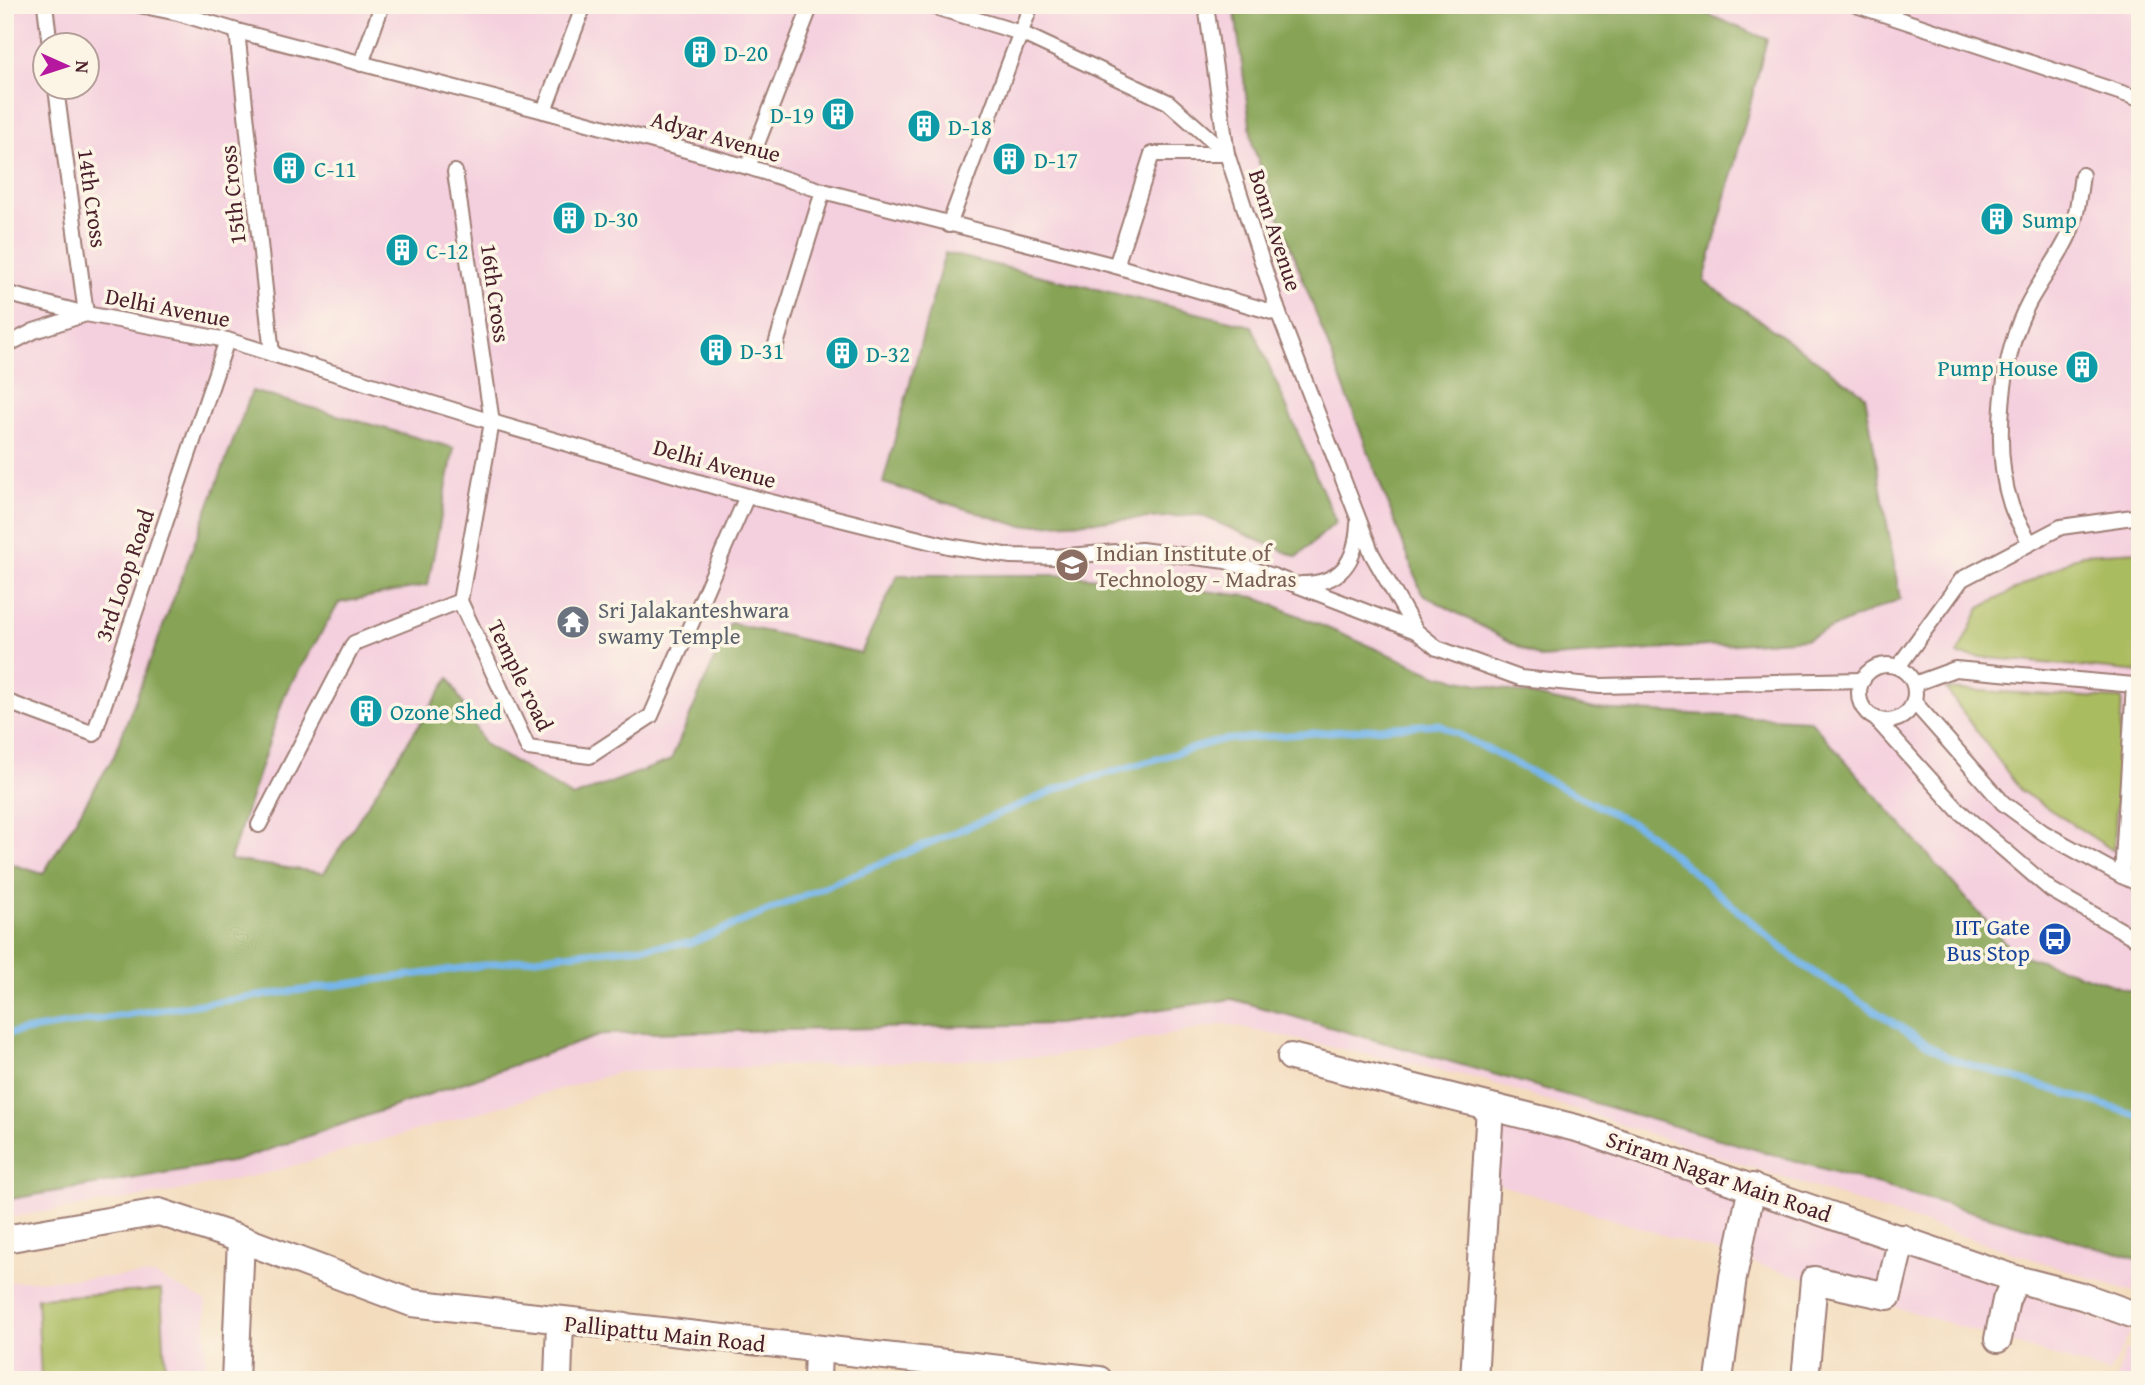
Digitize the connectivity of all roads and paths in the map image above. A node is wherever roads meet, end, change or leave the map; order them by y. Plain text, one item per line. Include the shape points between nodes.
1 (45, 5) edge
2 (139, 5) edge
3 (382, 5) edge
4 (584, 5) edge
5 (811, 5) edge
6 (928, 5) edge
7 (1031, 5) edge
8 (1206, 5) edge
9 (1856, 5) edge
10 (179, 9) edge
11 (237, 31) junction
12 (48, 32) edge
13 (1021, 33) junction
14 (361, 64) junction
15 (2140, 99) edge
16 (57, 102) edge
17 (544, 111) junction
18 (1227, 154) junction
19 (748, 167) junction
20 (455, 172) dead end
21 (2082, 175) dead end
22 (823, 191) junction
23 (949, 225) junction
24 (1116, 266) junction
25 (5, 293) edge
26 (86, 314) junction
27 (1279, 314) junction
28 (228, 340) junction
29 (5, 346) edge
30 (774, 351) dead end
31 (272, 354) junction
32 (492, 422) junction
33 (747, 496) junction
34 (2140, 516) edge
35 (1358, 519) junction
36 (2030, 543) junction
37 (1293, 584) junction
38 (460, 601) junction
39 (1416, 631) junction
40 (1898, 667) junction
41 (1863, 680) junction
42 (1914, 684) junction
43 (5, 701) edge
44 (1913, 702) junction
45 (2137, 712) edge
46 (1875, 718) junction
47 (259, 825) dead end
48 (2122, 876) junction
49 (2140, 884) edge
50 (2140, 941) edge
51 (1291, 1057) dead end
52 (1489, 1107) junction
53 (1752, 1188) junction
54 (1902, 1238) junction
55 (5, 1239) edge
56 (242, 1239) junction
57 (2016, 1279) junction
58 (2140, 1317) edge
59 (560, 1321) junction
60 (1998, 1339) dead end
61 (818, 1349) junction
62 (887, 1368) edge
63 (235, 1380) edge
64 (558, 1380) edge
65 (817, 1380) edge
66 (1100, 1380) edge
67 (1474, 1380) edge
68 (1719, 1380) edge
69 (1805, 1380) edge

1 - 12 lane
2 - 10 lane, Adyar Avenue
3 - 14 lane
4 - 17 lane
5 - 19 lane
6 - 13 lane, Bonn Avenue
7 - 13 lane
8 - 18 lane
9 - 15 lane
10 - 11 lane, Adyar Avenue
11 - 14 lane, Adyar Avenue
11 - 31 lane, 15th Cross
13 - 18 lane, Bonn Avenue via 1168,103
13 - 23 lane
14 - 17 lane, Adyar Avenue
16 - 26 lane, 14th Cross
17 - 19 lane, Adyar Avenue
18 - 24 lane via 1152,154
18 - 27 lane, Bonn Avenue
19 - 22 lane, Adyar Avenue
20 - 32 lane, 16th Cross
21 - 36 lane via 2068,236 2014,333 2003,401 2004,473 2011,506
22 - 23 lane, Adyar Avenue
22 - 30 lane
23 - 24 lane, Adyar Avenue
24 - 27 lane, Adyar Avenue
25 - 26 lane, Delhi Avenue
26 - 28 lane, Delhi Avenue
26 - 29 lane
27 - 35 lane, Bonn Avenue
28 - 31 lane, Delhi Avenue
28 - 43 lane, 3rd Loop Road via 94,734
31 - 32 lane, Delhi Avenue
32 - 33 lane, Delhi Avenue
32 - 38 lane, Temple road
33 - 37 lane, Delhi Avenue via 948,546 1011,556 1055,557 1141,550 1226,561
33 - 38 lane, Temple road via 651,716 590,757 528,748
34 - 36 lane via 2061,527
35 - 37 lane via 1356,545 1345,568 1321,583
35 - 39 lane, Bonn Avenue via 1372,554
36 - 40 lane via 1962,579
37 - 39 lane, Delhi Avenue
38 - 47 lane via 354,643
39 - 41 lane via 1437,648 1520,678 1600,686
40 - 41 lane via 1874,668
40 - 42 lane
41 - 46 lane via 1860,697
42 - 44 lane
42 - 45 lane via 1955,669 2134,685
44 - 46 lane via 1902,717
44 - 48 lane via 2003,803 2044,833
45 - 48 lane
46 - 50 lane via 1958,810 2051,890
48 - 49 lane
51 - 52 street, Sriram Nagar Main Road
52 - 53 street, Sriram Nagar Main Road via 1580,1129
52 - 67 street
53 - 54 street, Sriram Nagar Main Road
53 - 68 street via 1733,1277
54 - 57 street, Sriram Nagar Main Road
54 - 69 street via 1888,1296 1814,1280
55 - 56 street, Pallipattu Main Road via 159,1212
56 - 59 street, Pallipattu Main Road via 412,1303
56 - 63 street
57 - 58 street, Sriram Nagar Main Road
57 - 60 street
59 - 61 street, Pallipattu Main Road
59 - 64 street
61 - 62 street, Pallipattu Main Road
61 - 65 street
62 - 66 street, Pallipattu Main Road

